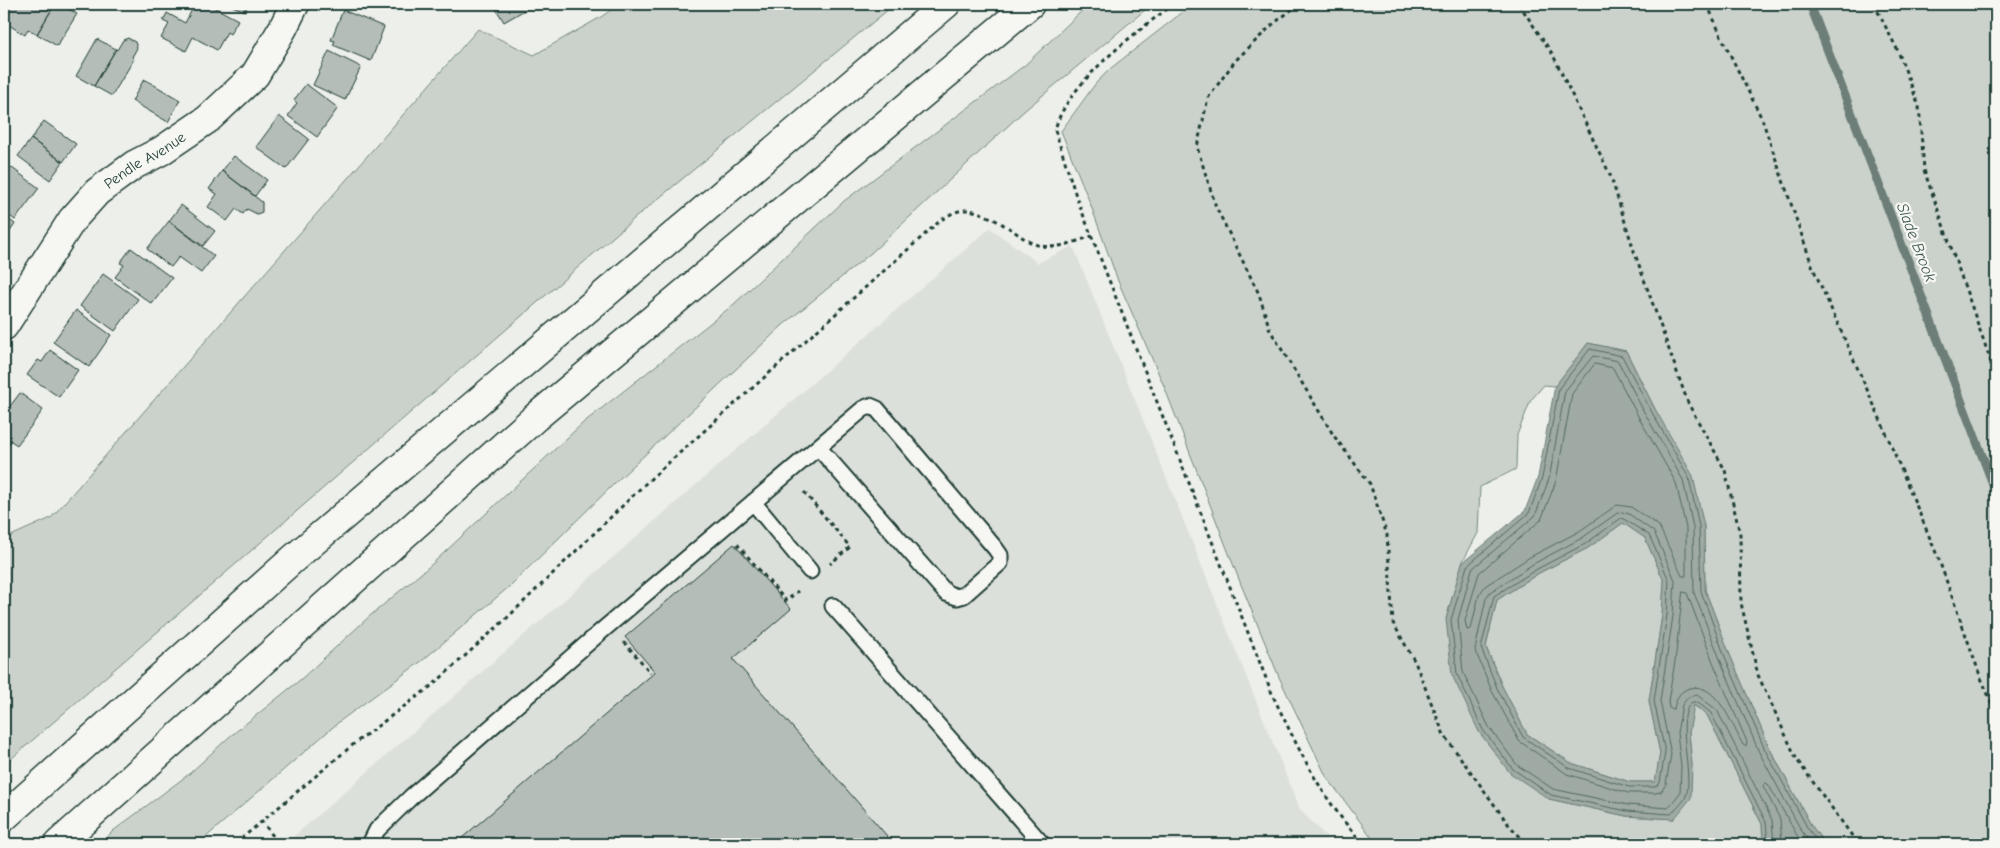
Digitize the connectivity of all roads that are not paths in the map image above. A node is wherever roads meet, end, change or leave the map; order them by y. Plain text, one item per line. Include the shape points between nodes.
1 (295, 4) edge
2 (946, 4) edge
3 (1030, 4) edge
4 (4, 326) edge
5 (818, 447) junction
6 (753, 502) junction
7 (810, 571) dead end
8 (833, 606) dead end
9 (4, 817) edge
10 (58, 844) edge
11 (370, 844) edge
12 (1042, 844) edge

1 - 4 main road, Pendle Avenue via 255,75 208,119 97,192 72,220
2 - 9 main road via 293,559
3 - 10 main road via 536,417
5 - 5 lane via 862,409 870,406 877,409 995,548 1000,555 1000,563 964,595 957,597 946,593
5 - 6 lane
6 - 7 lane
6 - 11 lane via 411,797 377,830
8 - 12 lane

